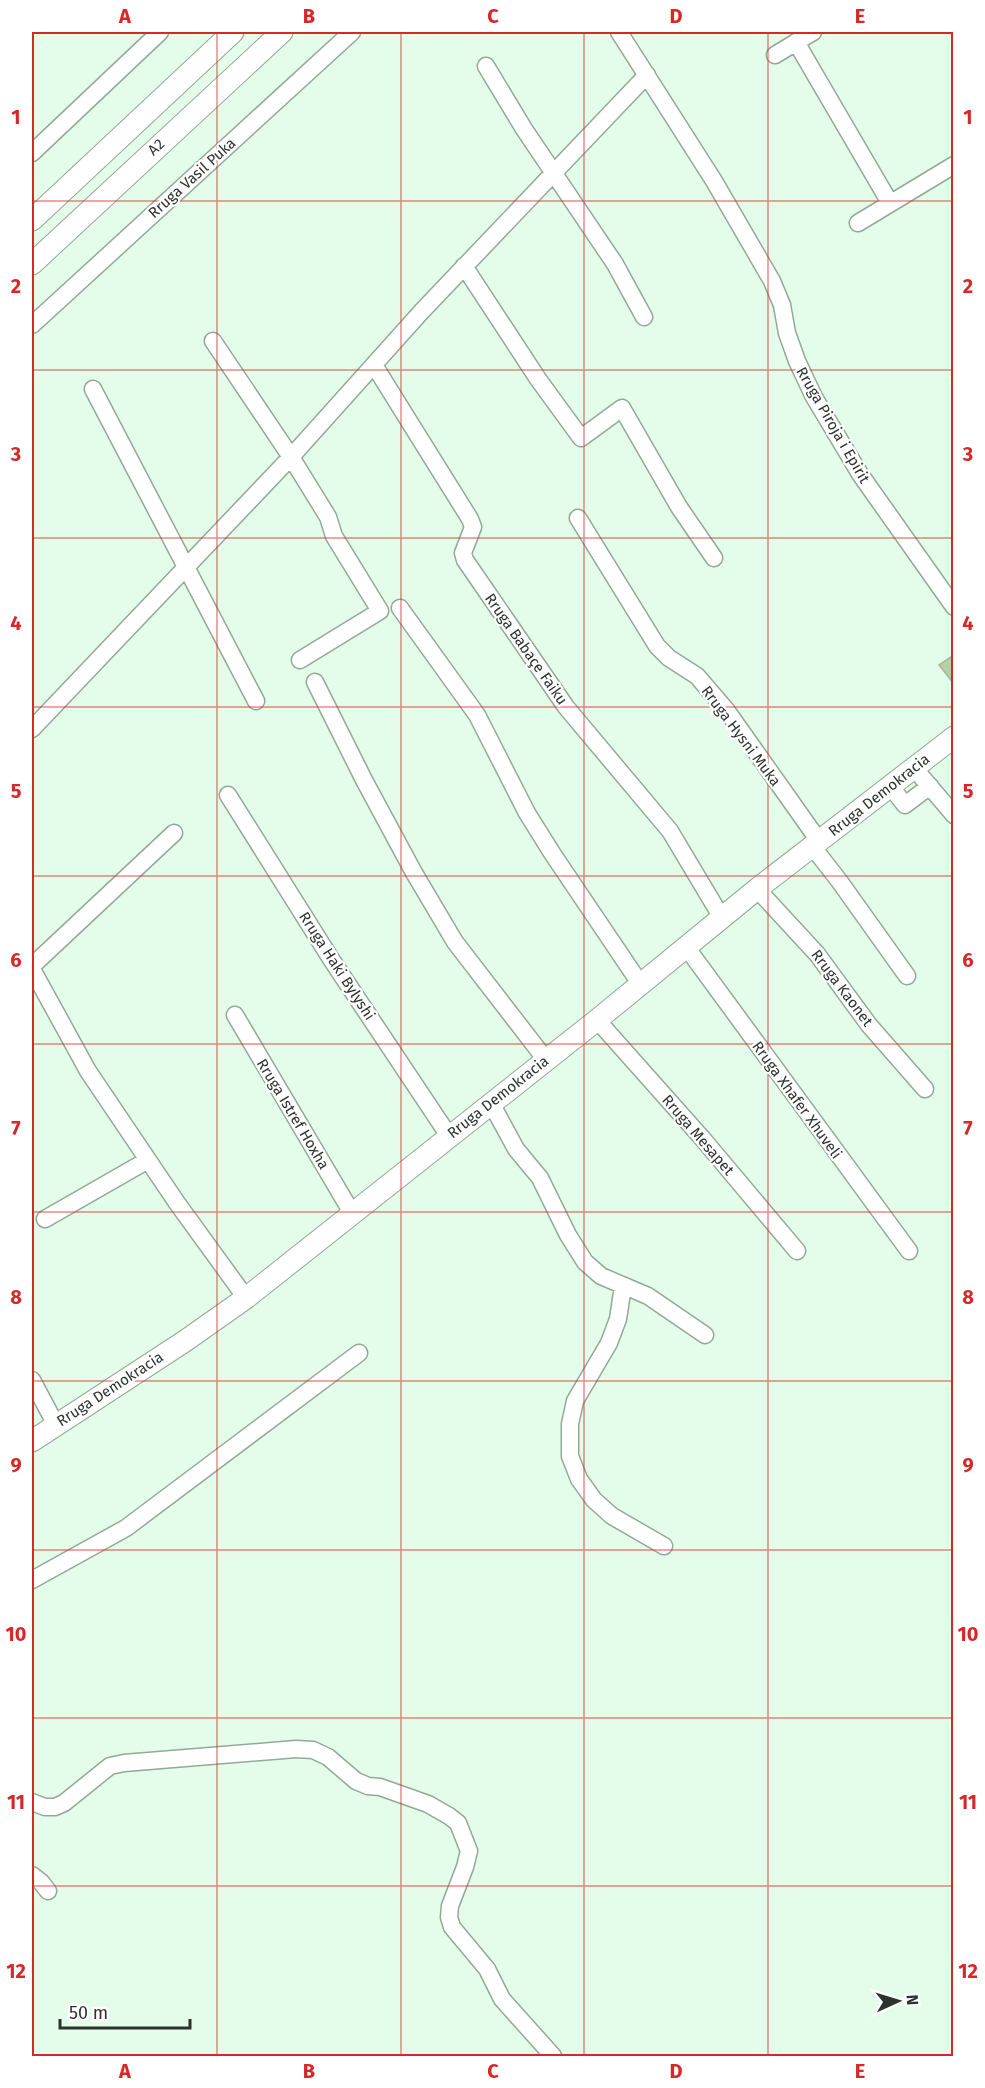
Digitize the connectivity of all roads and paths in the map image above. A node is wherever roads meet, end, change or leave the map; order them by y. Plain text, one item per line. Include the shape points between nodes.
1 (160, 32) edge
2 (233, 32) edge
3 (282, 32) edge
4 (352, 32) edge
5 (619, 32) edge
6 (813, 32) edge
7 (796, 42) junction
8 (775, 55) dead end
9 (486, 66) dead end
10 (647, 75) junction
11 (32, 153) edge
12 (954, 165) edge
13 (554, 172) junction
14 (890, 203) junction
15 (32, 220) edge
16 (858, 223) dead end
17 (32, 264) edge
18 (464, 266) junction
19 (644, 317) dead end
20 (32, 325) edge
21 (213, 341) dead end
22 (374, 364) junction
23 (93, 389) dead end
24 (291, 457) junction
25 (578, 518) dead end
26 (714, 558) dead end
27 (185, 568) junction
28 (954, 607) edge
29 (400, 608) dead end
30 (300, 660) dead end
31 (315, 682) dead end
32 (256, 701) dead end
33 (32, 729) edge
34 (954, 737) edge
35 (914, 768) junction
36 (930, 786) junction
37 (891, 787) junction
38 (228, 795) dead end
39 (954, 814) edge
40 (174, 833) dead end
41 (815, 844) junction
42 (757, 889) junction
43 (722, 918) junction
44 (687, 948) junction
45 (32, 967) edge
46 (907, 976) dead end
47 (641, 985) junction
48 (235, 1015) dead end
49 (597, 1020) junction
50 (546, 1060) junction
51 (925, 1089) dead end
52 (491, 1103) junction
53 (449, 1136) junction
54 (148, 1160) junction
55 (352, 1213) junction
56 (45, 1219) dead end
57 (797, 1251) dead end
58 (909, 1251) dead end
59 (623, 1286) junction
60 (246, 1298) junction
61 (705, 1335) dead end
62 (359, 1353) dead end
63 (32, 1380) edge
64 (56, 1425) junction
65 (32, 1441) edge
66 (664, 1546) dead end
67 (32, 1580) edge
68 (32, 1802) edge
69 (32, 1875) edge
70 (48, 1891) dead end
71 (554, 2056) edge

1 - 11 street
2 - 15 main road
3 - 17 main road, A2
4 - 20 street, Rruga Vasil Puka
5 - 10 street, Rruga Piroja i Epirit
6 - 7 street
7 - 8 street
7 - 14 street
9 - 13 street
10 - 13 street
10 - 28 street, Rruga Piroja i Epirit via 772,281 797,361 814,397 860,474
12 - 14 street
13 - 18 street
13 - 19 street via 615,264
14 - 16 street
18 - 22 street
18 - 26 street via 581,438 622,408 679,507
21 - 24 street
22 - 24 street
22 - 43 street, Rruga Babaçe Faiku via 470,519 473,527 463,553 465,560 566,707 670,831
23 - 27 street
24 - 27 street
24 - 30 street via 380,611
25 - 41 street, Rruga Hysni Muka via 657,646 697,676 727,711
27 - 32 street
27 - 33 street
29 - 47 street via 477,715 527,813
31 - 50 street via 364,780 455,942
34 - 35 main road, Rruga Demokracia
35 - 36 street
35 - 37 main road, Rruga Demokracia
36 - 37 street via 905,805
36 - 39 street
37 - 41 main road, Rruga Demokracia
38 - 53 street, Rruga Haki Bylyshi
40 - 45 street
41 - 42 main road, Rruga Demokracia
41 - 46 street, Rruga Hysni Muka
42 - 43 main road, Rruga Demokracia
42 - 51 street, Rruga Kaonet via 817,954 855,1008
43 - 44 main road, Rruga Demokracia
44 - 47 main road, Rruga Demokracia
44 - 58 street, Rruga Xhafer Xhuveli
45 - 54 street via 88,1071
47 - 49 main road, Rruga Demokracia
48 - 55 street, Rruga Istref Hoxha
49 - 50 main road, Rruga Demokracia
49 - 57 street, Rruga Mesapet
50 - 52 main road, Rruga Demokracia
52 - 53 main road, Rruga Demokracia
52 - 59 street via 516,1149 540,1178 585,1262 601,1276
53 - 55 main road, Rruga Demokracia
54 - 56 street
54 - 60 street
55 - 60 main road, Rruga Demokracia
59 - 61 street via 648,1296
59 - 66 street via 618,1319 609,1343 575,1401 570,1456 579,1479 594,1500 612,1516
60 - 64 main road, Rruga Demokracia
62 - 67 street via 126,1528
63 - 64 street
64 - 65 main road, Rruga Demokracia
68 - 71 street via 55,1807 110,1766 124,1763 296,1749 313,1750 328,1757 368,1786 428,1804 458,1823 469,1851 450,1906 452,1927 487,1969 502,1999
69 - 70 street

